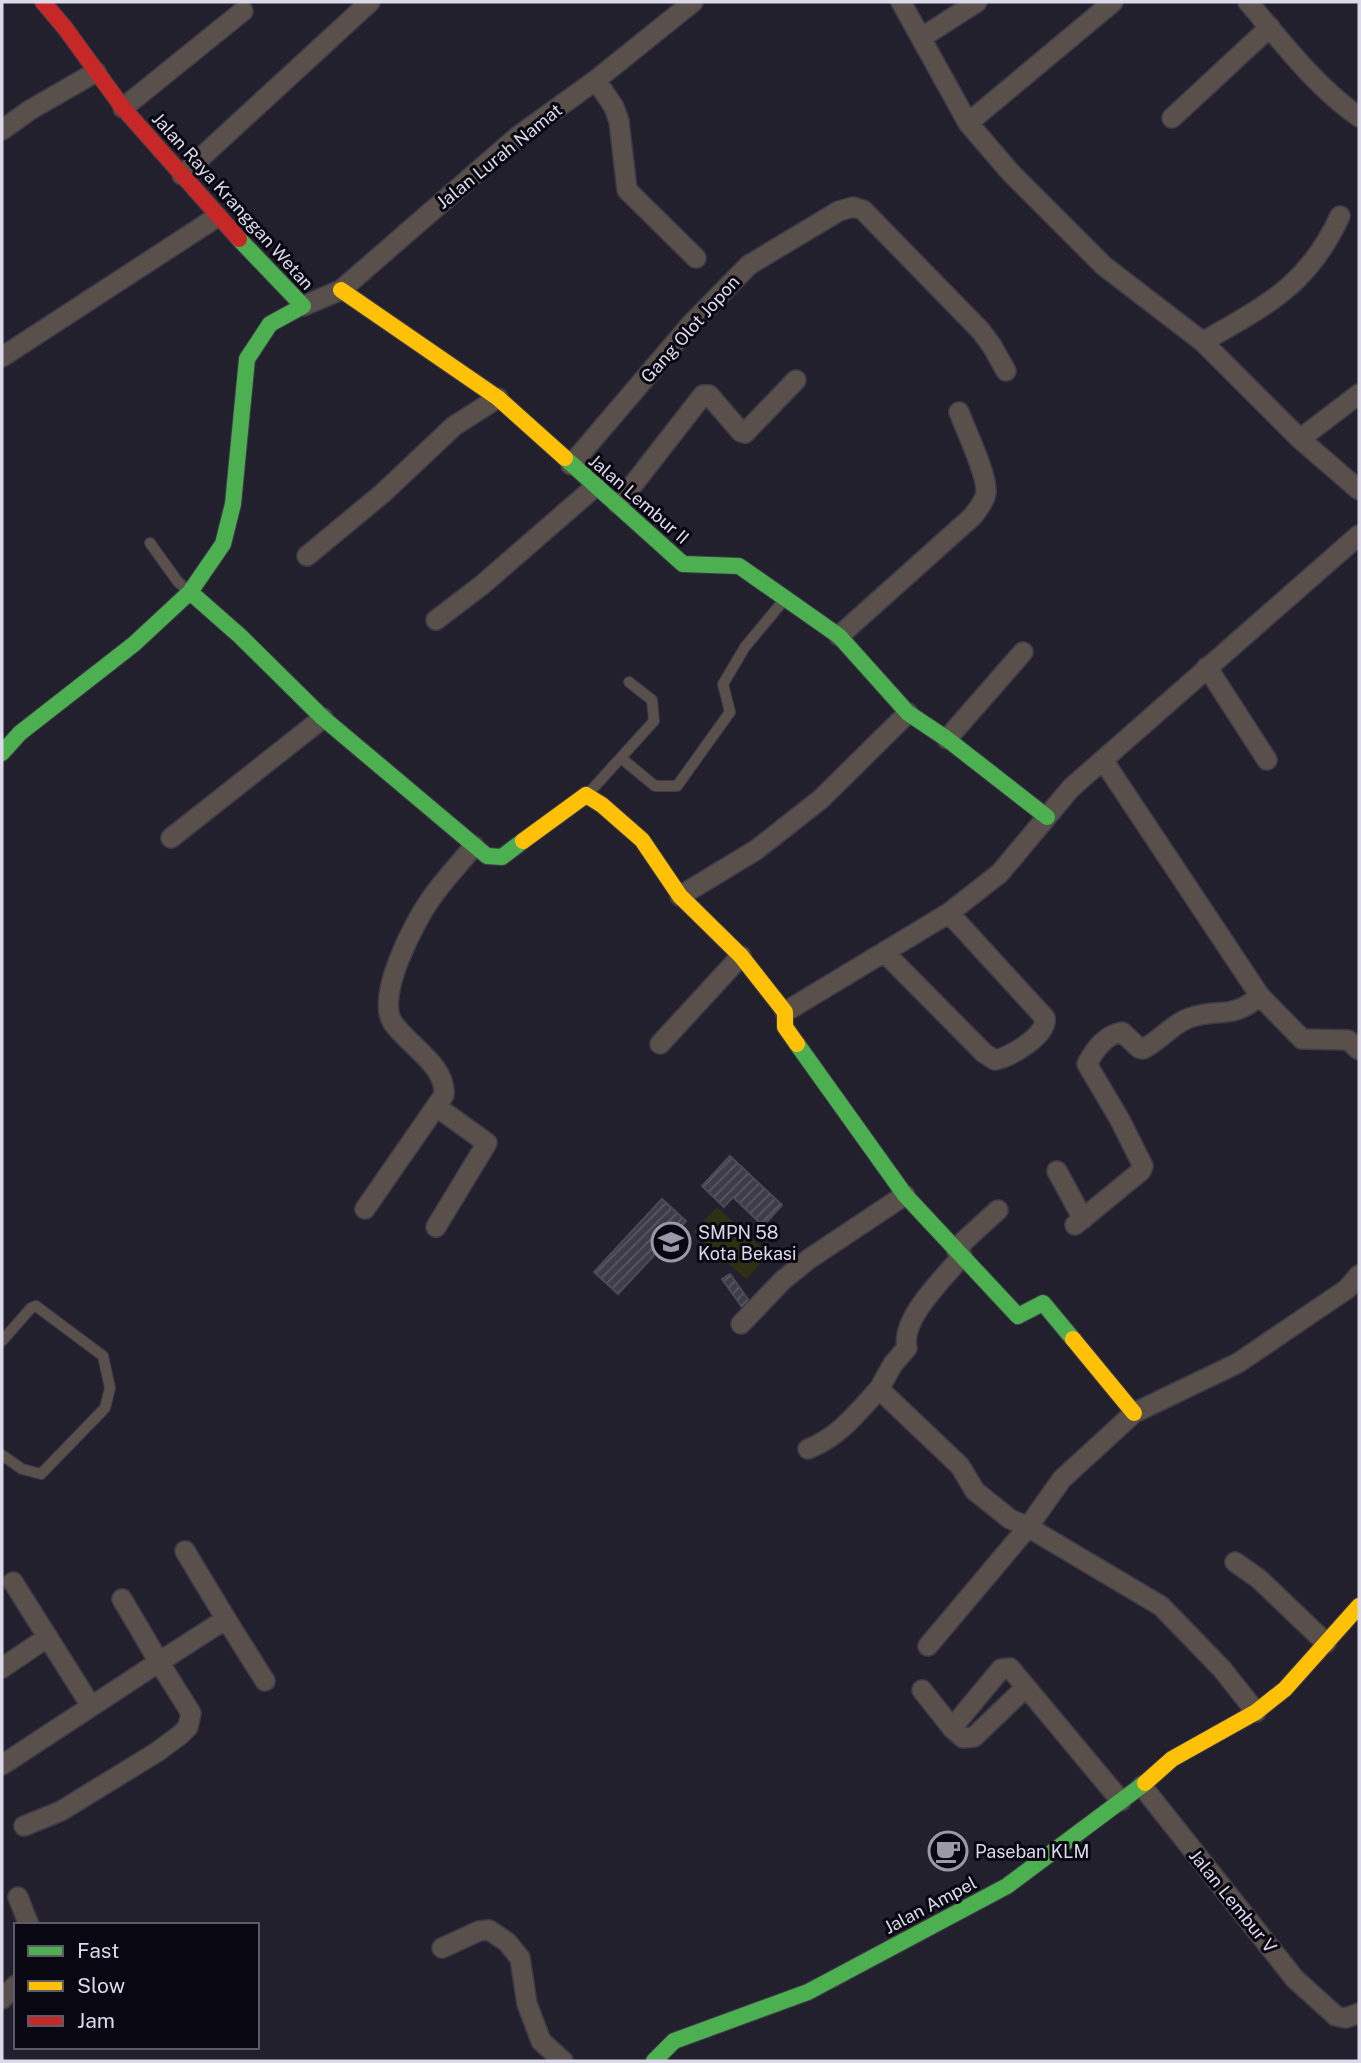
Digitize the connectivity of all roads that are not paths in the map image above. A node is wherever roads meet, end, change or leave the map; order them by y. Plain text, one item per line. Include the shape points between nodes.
1 (370, 2) edge
2 (693, 2) edge
3 (901, 2) edge
4 (977, 2) edge
5 (1113, 2) edge
6 (1248, 2) edge
7 (50, 4) edge
8 (243, 10) dead end
9 (1270, 27) junction
10 (921, 38) junction
11 (96, 72) junction
12 (596, 79) junction
13 (123, 108) junction
14 (1359, 117) edge
15 (1172, 118) dead end
16 (968, 123) junction
17 (2, 130) edge
18 (181, 175) junction
19 (1340, 216) dead end
20 (217, 217) junction
21 (696, 258) dead end
22 (341, 290) junction
23 (303, 306) junction
24 (1203, 342) junction
25 (2, 357) edge
26 (1006, 371) dead end
27 (796, 380) dead end
28 (1359, 394) edge
29 (498, 398) junction
30 (959, 412) dead end
31 (1300, 439) junction
32 (571, 465) junction
33 (596, 486) junction
34 (1359, 490) edge
35 (618, 504) junction
36 (1359, 535) edge
37 (150, 543) dead end
38 (307, 556) dead end
39 (190, 592) junction
40 (785, 599) junction
41 (436, 620) dead end
42 (839, 636) junction
43 (1023, 652) dead end
44 (1207, 667) junction
45 (629, 682) dead end
46 (908, 713) junction
47 (323, 718) junction
48 (947, 739) junction
49 (2, 753) edge
50 (621, 758) junction
51 (1103, 760) junction
52 (1267, 760) dead end
53 (586, 795) junction
54 (1047, 817) junction
55 (171, 838) dead end
56 (474, 846) junction
57 (680, 896) junction
58 (949, 913) junction
59 (884, 953) junction
60 (741, 956) junction
61 (1260, 996) junction
62 (785, 1012) junction
63 (660, 1044) dead end
64 (1359, 1050) edge
65 (437, 1107) junction
66 (1057, 1171) dead end
67 (905, 1195) junction
68 (365, 1209) dead end
69 (998, 1210) dead end
70 (436, 1227) dead end
71 (960, 1254) junction
72 (1359, 1275) edge
73 (741, 1324) dead end
74 (3, 1338) edge
75 (879, 1389) junction
76 (1134, 1413) junction
77 (808, 1449) dead end
78 (2, 1455) edge
79 (1028, 1527) junction
80 (185, 1551) dead end
81 (1235, 1562) dead end
82 (13, 1581) dead end
83 (122, 1598) dead end
84 (1359, 1606) edge
85 (226, 1619) junction
86 (48, 1637) junction
87 (1326, 1643) junction
88 (928, 1646) dead end
89 (159, 1662) junction
90 (2, 1668) edge
91 (265, 1681) dead end
92 (1026, 1687) junction
93 (922, 1690) dead end
94 (91, 1706) junction
95 (1256, 1712) junction
96 (952, 1728) junction
97 (2, 1765) edge
98 (1142, 1786) junction
99 (1121, 1801) junction
100 (24, 1826) dead end
101 (18, 1897) dead end
102 (28, 1923) edge
103 (442, 1948) dead end
104 (1359, 2013) edge
105 (563, 2061) edge
106 (654, 2061) edge

1 - 18 street
2 - 12 street, Jalan Lurah Namat
3 - 10 street
4 - 10 street
5 - 16 street
6 - 9 street
7 - 11 street, Jalan Raya Kranggan Wetan
8 - 13 street
9 - 14 street via 1316,81
9 - 15 street
10 - 16 street
11 - 13 street, Jalan Raya Kranggan Wetan
11 - 17 street
12 - 21 street via 620,121 627,190
12 - 22 street, Jalan Lurah Namat via 517,137
13 - 18 street, Jalan Raya Kranggan Wetan
16 - 24 street via 1104,266
18 - 20 street, Jalan Raya Kranggan Wetan
19 - 24 street via 1301,278
20 - 23 street, Jalan Raya Kranggan Wetan
20 - 25 street
22 - 23 street, Jalan Lurah Namat
22 - 29 street, Jalan Lembur II
23 - 39 street, Jalan Raya Kranggan Wetan via 270,324 247,359 227,531
24 - 31 street
26 - 32 street, Gang Olot Jopon via 981,331 863,210 853,207 839,211 737,275
27 - 35 street via 745,433 704,395
28 - 31 street
29 - 32 street, Jalan Lembur II
29 - 38 street via 454,426
30 - 42 street via 982,475 986,491 982,503
31 - 34 street
32 - 33 street, Jalan Lembur II
33 - 35 street, Jalan Lembur II
33 - 41 street
35 - 40 street, Jalan Lembur II via 683,564 739,566
36 - 44 street
37 - 39 lane
39 - 47 street
39 - 49 street, Jalan Raya Kranggan Wetan
40 - 42 street, Jalan Lembur II
40 - 50 lane via 745,647 723,684 730,712 677,786 655,786
42 - 46 street, Jalan Lembur II
43 - 48 street
44 - 51 street
44 - 52 street
45 - 50 lane via 652,700 654,721
46 - 48 street, Jalan Lembur II
46 - 57 street via 821,799 756,850
47 - 55 street
47 - 56 street
48 - 54 street, Jalan Lembur II
50 - 53 lane
51 - 54 street via 1070,788
51 - 61 street
53 - 56 street via 502,857 487,856
53 - 57 street via 642,840
54 - 58 street via 1000,873
56 - 65 street via 419,917 389,991 391,1022 439,1073 445,1086
57 - 60 street
58 - 59 street
58 - 59 street via 1045,1018 1042,1032 1017,1050 995,1060 984,1053
59 - 62 street
60 - 62 street
60 - 63 street
61 - 64 street via 1302,1040 1348,1041
61 - 66 street via 1235,1012 1186,1019 1143,1049 1122,1032 1110,1034 1087,1064 1120,1120 1142,1171 1079,1222
62 - 67 street via 785,1027
65 - 68 street
65 - 70 street via 487,1143
67 - 71 street
67 - 73 street via 782,1281
69 - 71 street via 964,1241
71 - 75 street via 916,1311 905,1340 907,1348
71 - 76 street via 1018,1316 1043,1303
72 - 76 street via 1348,1289 1238,1363
74 - 78 lane via 36,1306 103,1356 110,1388 105,1408 41,1474 22,1469
75 - 77 street via 841,1430
75 - 79 street via 960,1466 975,1491
76 - 79 street via 1062,1479
79 - 88 street
79 - 95 street via 1161,1606
80 - 85 street
81 - 87 street
82 - 86 street
83 - 89 street
84 - 87 street, Jalan Ampel
85 - 89 street
85 - 91 street
86 - 90 street
86 - 94 street
87 - 95 street, Jalan Ampel via 1285,1689
89 - 94 street
89 - 100 street via 191,1713 188,1727 61,1811
92 - 96 street via 974,1737 963,1738
92 - 96 street via 1010,1668 1001,1669
92 - 99 street
93 - 96 street
94 - 97 street
95 - 98 street, Jalan Ampel via 1171,1759
98 - 99 street, Jalan Ampel
98 - 104 street, Jalan Lembur V via 1295,1979 1336,2017
99 - 106 street, Jalan Ampel via 1007,1886 808,1992 674,2041
101 - 102 street
103 - 105 street via 489,1930 507,1942 520,1958 527,2004 541,2041

